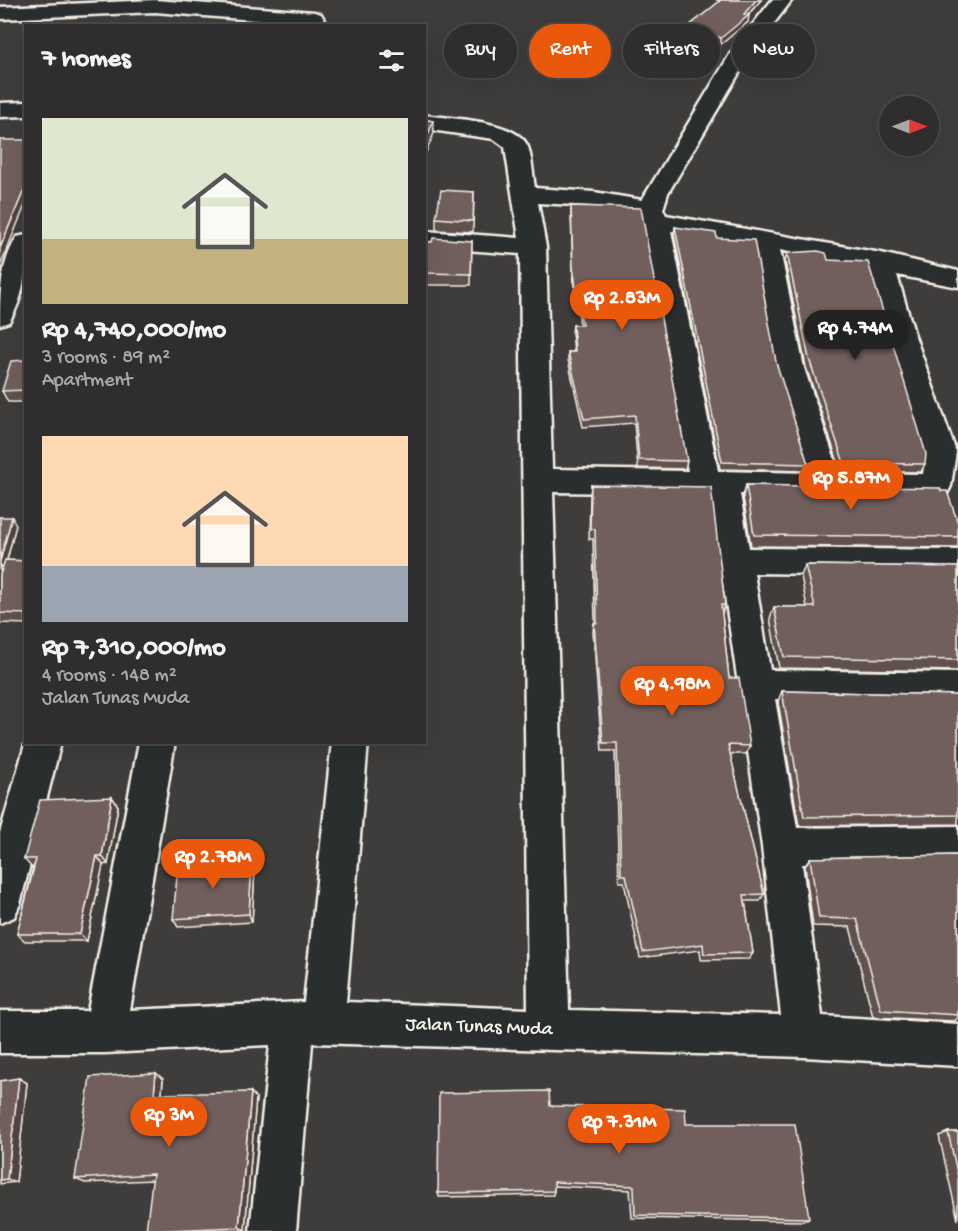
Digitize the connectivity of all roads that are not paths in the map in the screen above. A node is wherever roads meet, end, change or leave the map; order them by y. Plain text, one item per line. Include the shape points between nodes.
1 (782, 0) edge
2 (0, 13) edge
3 (101, 17) edge
4 (210, 17) edge
5 (317, 24) edge
6 (24, 109) edge
7 (0, 110) edge
8 (426, 122) edge
9 (525, 195) junction
10 (654, 215) junction
11 (426, 239) edge
12 (765, 239) junction
13 (0, 243) edge
14 (24, 243) edge
15 (532, 247) junction
16 (24, 249) edge
17 (881, 261) junction
18 (958, 279) edge
19 (0, 315) edge
20 (950, 452) edge
21 (536, 480) junction
22 (714, 482) junction
23 (828, 484) junction
24 (947, 488) edge
25 (735, 560) junction
26 (958, 562) edge
27 (755, 684) junction
28 (958, 688) edge
29 (43, 744) edge
30 (157, 744) edge
31 (350, 744) edge
32 (958, 844) edge
33 (781, 846) junction
34 (0, 904) edge
35 (308, 1022) junction
36 (549, 1031) junction
37 (0, 1032) edge
38 (105, 1032) junction
39 (804, 1036) junction
40 (958, 1045) edge
41 (273, 1231) edge

1 - 10 street via 742,51 656,193
2 - 3 street
3 - 4 street via 155,6
4 - 5 street via 314,18
6 - 7 street
8 - 9 street via 508,137 516,146
9 - 10 street via 594,199
9 - 15 street
10 - 12 street
10 - 22 street
11 - 15 street
12 - 17 street
12 - 23 street via 790,368
13 - 14 street
15 - 21 street
16 - 19 street
17 - 18 street
17 - 20 street via 901,336
20 - 24 street
21 - 22 street
21 - 36 street
22 - 23 street
22 - 25 street
23 - 24 street
25 - 26 street
25 - 27 street
27 - 28 street
27 - 33 street
29 - 34 street
30 - 38 street
31 - 35 street
32 - 33 street
33 - 39 street
35 - 36 street, Jalan Tunas Muda
35 - 38 street, Jalan Tunas Muda
35 - 41 street
36 - 39 street, Jalan Tunas Muda
37 - 38 street, Jalan Tunas Muda
39 - 40 street, Jalan Tunas Muda

